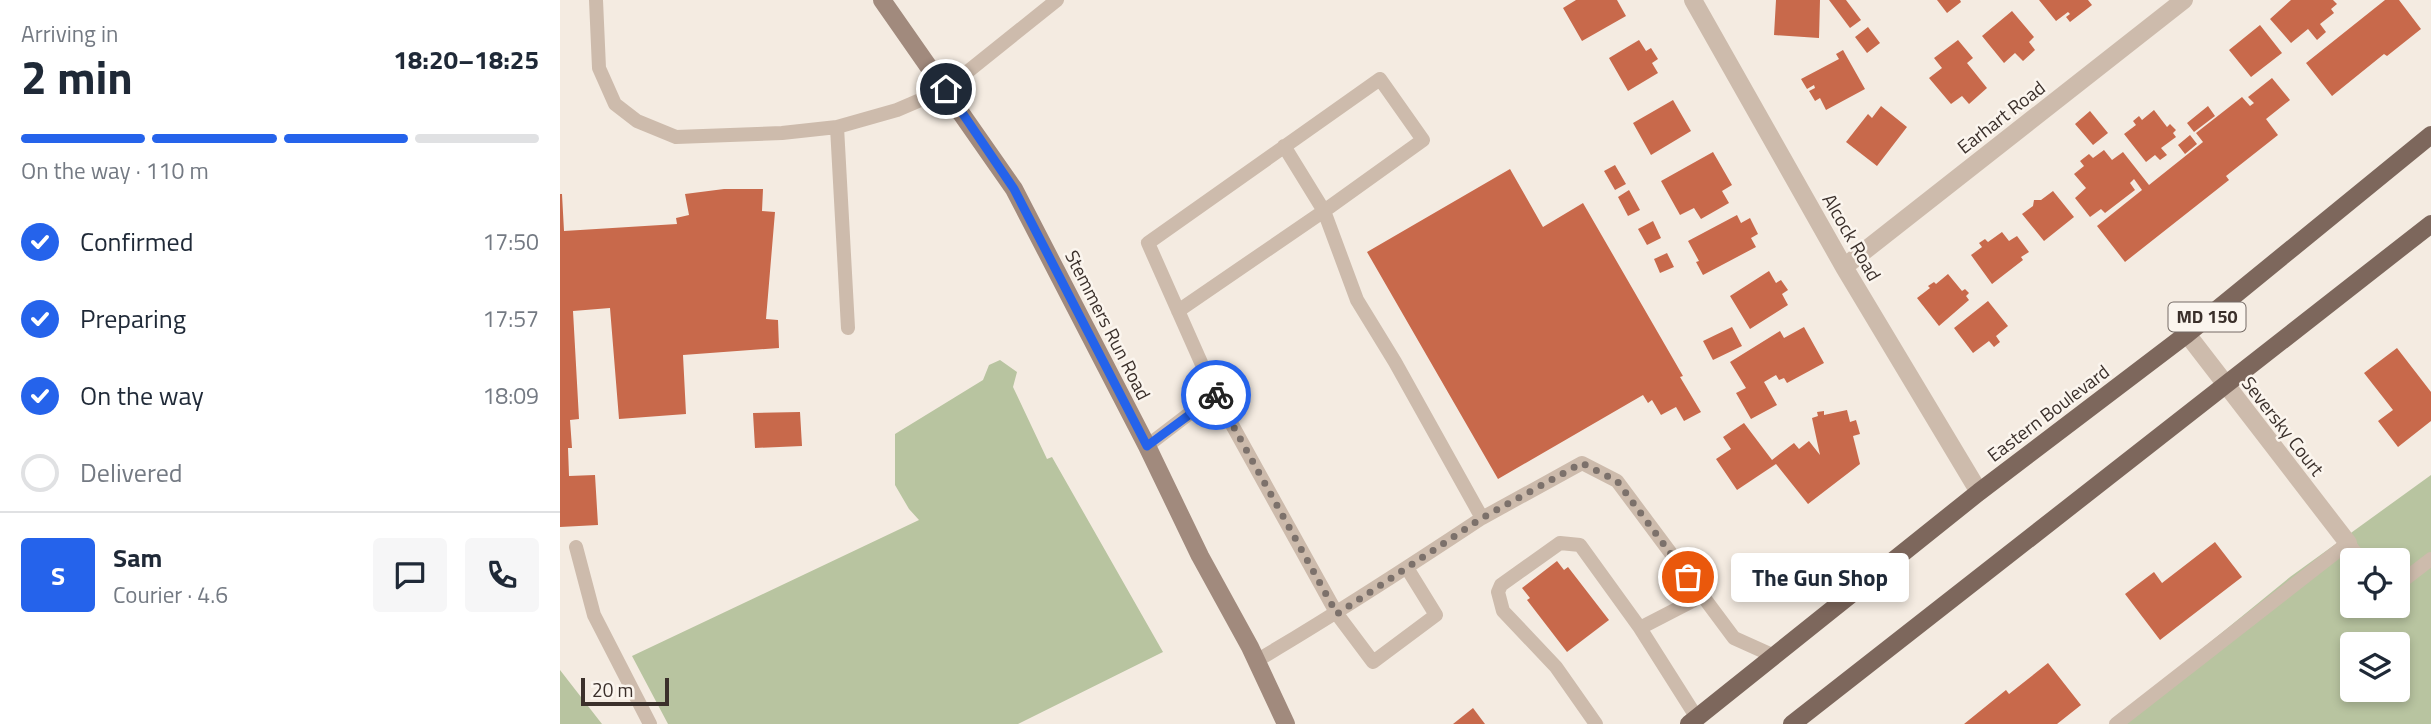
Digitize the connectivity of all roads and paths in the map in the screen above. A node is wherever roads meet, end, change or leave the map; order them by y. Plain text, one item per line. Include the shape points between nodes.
1 (596, 0) edge
2 (882, 0) edge
3 (1057, 0) edge
4 (1693, 0) edge
5 (2184, 0) edge
6 (946, 89) junction
7 (837, 127) junction
8 (2431, 135) edge
9 (1284, 146) junction
10 (1324, 211) junction
11 (2431, 224) edge
12 (1844, 267) junction
13 (1178, 311) junction
14 (848, 328) dead end
15 (2187, 334) junction
16 (2224, 386) junction
17 (1216, 394) junction
18 (1147, 446) junction
19 (1979, 492) junction
20 (1482, 518) junction
21 (2348, 543) junction
22 (576, 547) dead end
23 (2352, 548) edge
24 (2431, 559) edge
25 (1407, 568) junction
26 (2410, 575) edge
27 (1702, 596) junction
28 (1337, 614) junction
29 (1640, 628) junction
30 (1774, 656) junction
31 (1256, 661) junction
32 (1693, 721) edge
33 (650, 724) edge
34 (1286, 724) edge
35 (1596, 724) edge
36 (1792, 724) edge
37 (2116, 724) edge

1 - 7 lane via 599,68 615,104 636,121 676,137
2 - 6 main road, Stemmers Run Road
3 - 6 lane
4 - 12 street, Alcock Road
5 - 12 street, Earhart Road
6 - 7 lane via 897,110
6 - 18 main road, Stemmers Run Road via 1014,189
7 - 14 lane
8 - 15 main road, Eastern Boulevard / MD 150
9 - 10 lane
9 - 10 lane via 1380,79 1423,140
9 - 13 lane via 1148,243
10 - 13 lane
10 - 20 lane via 1357,300
11 - 16 main road
12 - 19 street, Alcock Road
13 - 17 lane
15 - 16 street, Seversky Court
15 - 19 main road, Eastern Boulevard / MD 150
16 - 21 street, Seversky Court
16 - 36 main road
17 - 18 lane
17 - 28 lane
18 - 31 main road, Stemmers Run Road
19 - 30 main road, Eastern Boulevard / MD 150
20 - 25 lane
20 - 27 lane via 1582,463 1617,481
21 - 23 lane
21 - 37 lane
22 - 33 lane via 594,615
24 - 26 lane
25 - 28 lane
25 - 28 lane via 1436,615 1373,662
27 - 29 lane
27 - 30 lane via 1734,638
28 - 31 lane
29 - 32 lane
29 - 35 lane via 1580,545 1560,543 1501,585 1498,592 1503,611 1556,667
30 - 32 main road, Eastern Boulevard / MD 150
31 - 34 main road, Stemmers Run Road

